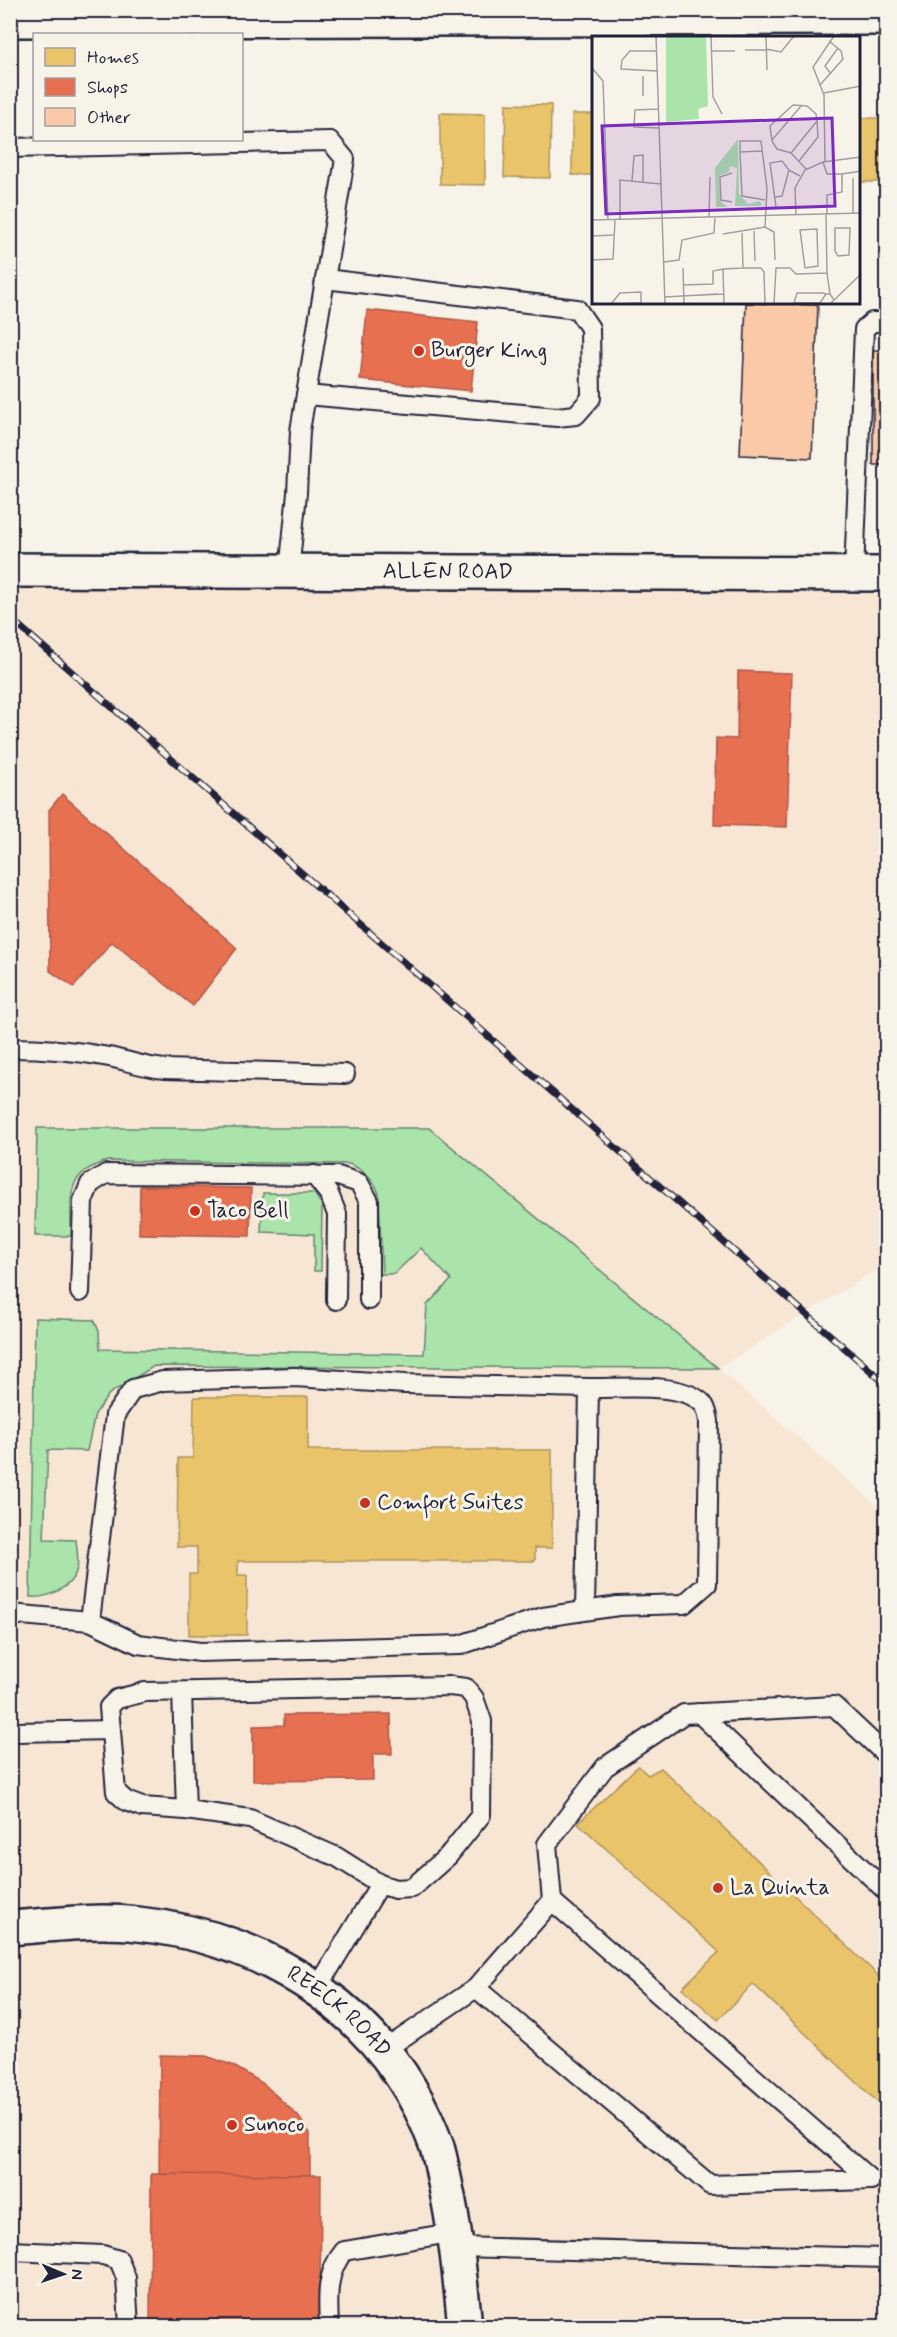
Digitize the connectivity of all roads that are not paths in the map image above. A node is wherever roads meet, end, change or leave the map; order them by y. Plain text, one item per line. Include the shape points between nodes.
1 (886, 18) edge
2 (10, 20) edge
3 (10, 148) edge
4 (326, 279) junction
5 (886, 322) edge
6 (306, 395) junction
7 (10, 570) edge
8 (289, 572) junction
9 (854, 573) junction
10 (886, 574) edge
11 (10, 1048) edge
12 (345, 1074) dead end
13 (314, 1175) junction
14 (80, 1292) dead end
15 (336, 1300) dead end
16 (369, 1300) dead end
17 (590, 1388) junction
18 (585, 1611) junction
19 (10, 1614) edge
20 (90, 1621) junction
21 (182, 1692) junction
22 (699, 1713) junction
23 (111, 1730) junction
24 (18, 1732) dead end
25 (886, 1755) edge
26 (186, 1810) junction
27 (380, 1884) junction
28 (886, 1891) edge
29 (552, 1901) junction
30 (10, 1928) edge
31 (476, 1988) junction
32 (317, 1989) junction
33 (384, 2050) junction
34 (879, 2183) edge
35 (456, 2240) junction
36 (10, 2251) edge
37 (886, 2258) edge
38 (129, 2326) edge
39 (329, 2326) edge
40 (465, 2326) edge

1 - 2 street
3 - 4 lane via 330,141 345,159
4 - 6 lane
4 - 6 lane via 577,309 590,328 591,398 576,415 557,417
5 - 9 lane via 872,322 864,328
6 - 8 lane
7 - 8 street, ALLEN ROAD
8 - 9 street, ALLEN ROAD
9 - 10 street, ALLEN ROAD
11 - 12 lane via 80,1053 164,1069
13 - 14 lane via 106,1174 90,1184 83,1202
13 - 15 lane via 329,1194 336,1214
13 - 16 lane via 338,1176 359,1183 369,1201
17 - 18 lane
17 - 18 lane via 668,1389 693,1395 705,1405 709,1421 707,1584 684,1604
17 - 20 lane via 295,1377 163,1381 133,1389 115,1414
18 - 20 lane via 543,1617 460,1645 201,1652 138,1644
19 - 20 lane
21 - 23 lane via 145,1692 117,1699 109,1707
21 - 26 lane
21 - 27 lane via 466,1688 482,1721 481,1815 448,1856 412,1888 395,1889
22 - 25 lane via 834,1706
22 - 28 lane
22 - 29 lane via 684,1714 605,1767 548,1844
23 - 24 lane
23 - 26 lane via 116,1792 142,1807
26 - 27 lane via 250,1819 337,1857
27 - 32 lane
29 - 31 lane
29 - 34 lane
30 - 32 street, REECK ROAD via 118,1923 200,1935 263,1958
31 - 33 lane
31 - 34 lane via 710,2185
32 - 33 street, REECK ROAD
33 - 35 street, REECK ROAD via 419,2105 437,2149
35 - 37 lane
35 - 39 lane via 344,2251 334,2262 328,2286
35 - 40 street, REECK ROAD
36 - 38 lane via 103,2255 119,2260 126,2278

